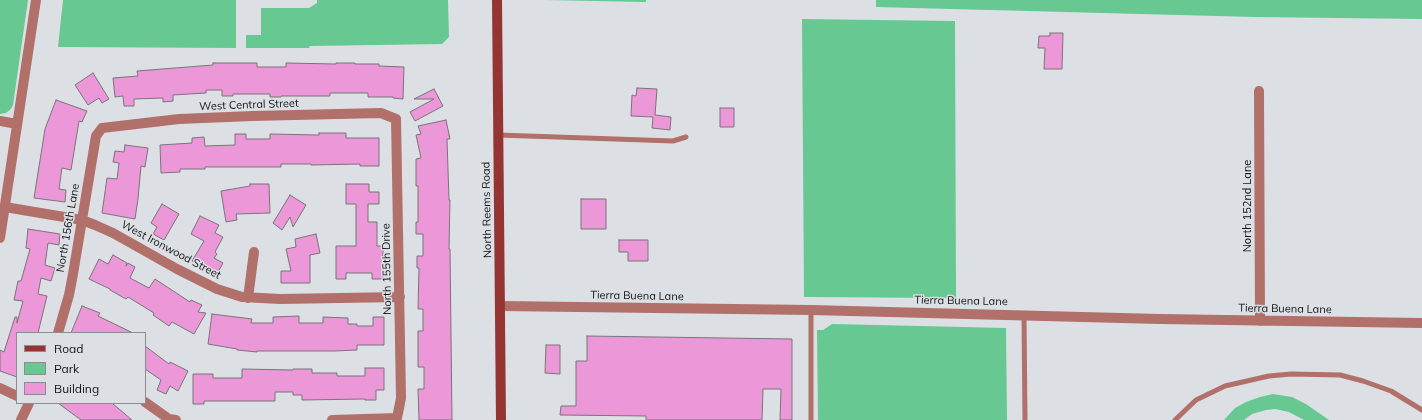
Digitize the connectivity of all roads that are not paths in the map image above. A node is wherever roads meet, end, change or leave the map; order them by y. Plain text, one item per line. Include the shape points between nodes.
1 (36, 0) edge
2 (497, 0) edge
3 (1259, 91) dead end
4 (396, 119) joint
5 (0, 121) edge
6 (17, 124) junction
7 (102, 128) joint
8 (498, 135) junction
9 (686, 137) dead end
10 (5, 207) junction
11 (82, 220) junction
12 (0, 238) edge
13 (254, 252) dead end
14 (400, 297) junction
15 (248, 298) junction
16 (500, 306) junction
17 (811, 310) junction
18 (1024, 315) junction
19 (1260, 321) junction
20 (1422, 323) edge
21 (58, 332) edge
22 (0, 388) edge
23 (16, 396) edge
24 (146, 403) edge
25 (29, 404) edge
26 (1422, 410) edge
27 (21, 420) edge
28 (176, 420) edge
29 (332, 420) edge
30 (501, 420) edge
31 (812, 420) edge
32 (1025, 420) edge
33 (1175, 420) edge

1 - 6 street
2 - 8 main road, North Reems Road
3 - 19 street, North 152nd Lane
4 - 7 street, West Central Street via 381,113 252,116 179,119
4 - 14 street, North 155th Drive
5 - 6 street
6 - 10 street
7 - 11 street, North 156th Lane via 96,136
8 - 9 lane via 673,141
8 - 16 main road, North Reems Road
10 - 11 street, West Ironwood Street
10 - 12 street
11 - 15 street, West Ironwood Street via 113,233 217,289
11 - 21 street, North 156th Lane via 69,295
13 - 15 street
14 - 15 street, West Ironwood Street
14 - 29 street, North 155th Drive via 401,398 397,418
16 - 17 street, Tierra Buena Lane
16 - 30 main road, North Reems Road
17 - 18 street, Tierra Buena Lane
17 - 31 lane
18 - 19 street, Tierra Buena Lane
18 - 32 lane
19 - 20 street, Tierra Buena Lane
22 - 23 street
24 - 28 street via 169,419
25 - 27 street
26 - 33 lane via 1391,390 1363,381 1340,375 1291,374 1225,386 1196,400

